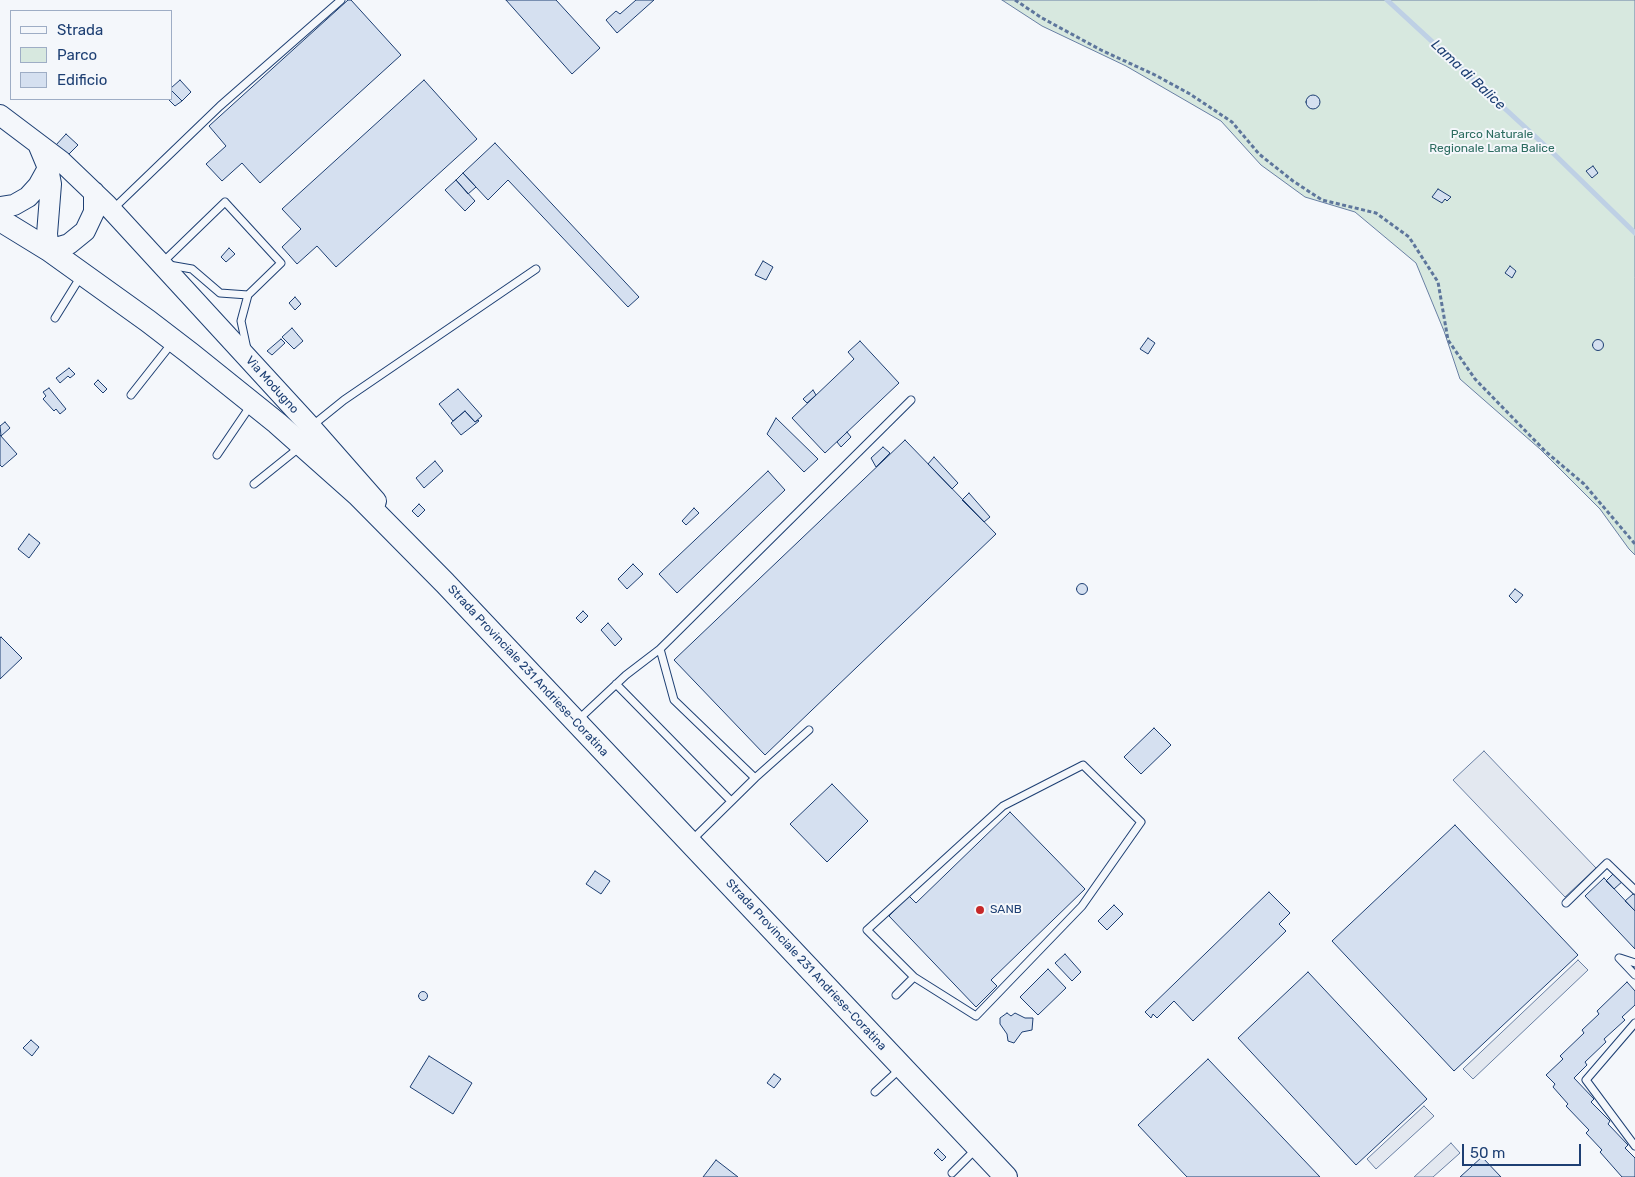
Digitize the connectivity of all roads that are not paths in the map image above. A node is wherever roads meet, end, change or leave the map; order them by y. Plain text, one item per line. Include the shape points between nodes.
1 (341, 0) edge
2 (0, 115) edge
3 (38, 144) junction
4 (48, 168) junction
5 (94, 192) junction
6 (0, 206) edge
7 (112, 210) junction
8 (0, 220) edge
9 (49, 250) junction
10 (161, 264) junction
11 (536, 269) dead end
12 (82, 274) junction
13 (248, 295) junction
14 (55, 318) dead end
15 (174, 341) junction
16 (249, 360) junction
17 (131, 395) dead end
18 (911, 400) dead end
19 (253, 403) junction
20 (306, 436) junction
21 (217, 455) dead end
22 (254, 484) dead end
23 (660, 649) junction
24 (616, 684) junction
25 (576, 721) junction
26 (809, 730) dead end
27 (755, 778) junction
28 (731, 801) junction
29 (690, 842) junction
30 (1635, 890) edge
31 (1566, 904) dead end
32 (1635, 963) edge
33 (1635, 975) edge
34 (914, 977) junction
35 (896, 995) dead end
36 (1635, 1023) edge
37 (902, 1067) junction
38 (875, 1092) dead end
39 (1635, 1146) edge
40 (978, 1147) junction
41 (952, 1173) dead end
42 (1006, 1177) edge

1 - 7 lane via 220,106
2 - 3 street, Via Modugno
3 - 4 street
3 - 5 street, Via Modugno
4 - 6 street via 28,197 14,205
4 - 9 street via 52,192 46,234
5 - 7 street, Via Modugno
5 - 9 street via 94,212 85,231 69,244
7 - 10 street, Via Modugno
8 - 9 main road, Strada Provinciale 231 Andriese-Coratina
9 - 12 main road, Strada Provinciale 231 Andriese-Coratina
10 - 13 lane via 192,269 220,293
10 - 13 lane via 225,202 281,263
10 - 16 street, Via Modugno
11 - 20 lane via 344,400
12 - 14 lane
12 - 15 main road, Strada Provinciale 231 Andriese-Coratina
13 - 16 lane via 241,321
15 - 17 lane
15 - 19 main road, Strada Provinciale 231 Andriese-Coratina
16 - 20 street, Via Modugno
18 - 23 lane
19 - 20 main road, Strada Provinciale 231 Andriese-Coratina
19 - 21 lane
20 - 22 lane
20 - 25 main road, Strada Provinciale 231 Andriese-Coratina via 358,495
23 - 24 lane
23 - 27 lane via 674,700
24 - 25 lane
24 - 28 lane
25 - 29 main road, Strada Provinciale 231 Andriese-Coratina
26 - 27 lane
27 - 28 lane
28 - 29 lane
29 - 37 main road, Strada Provinciale 231 Andriese-Coratina
30 - 31 lane via 1607,863
32 - 33 lane via 1619,958
34 - 34 lane via 867,930 1003,806 1083,765 1141,822 1082,906 976,1016
34 - 35 lane
36 - 39 lane via 1586,1080
37 - 38 lane
37 - 40 main road, Strada Provinciale 231 Andriese-Coratina
40 - 41 lane
40 - 42 main road, Strada Provinciale 231 Andriese-Coratina

